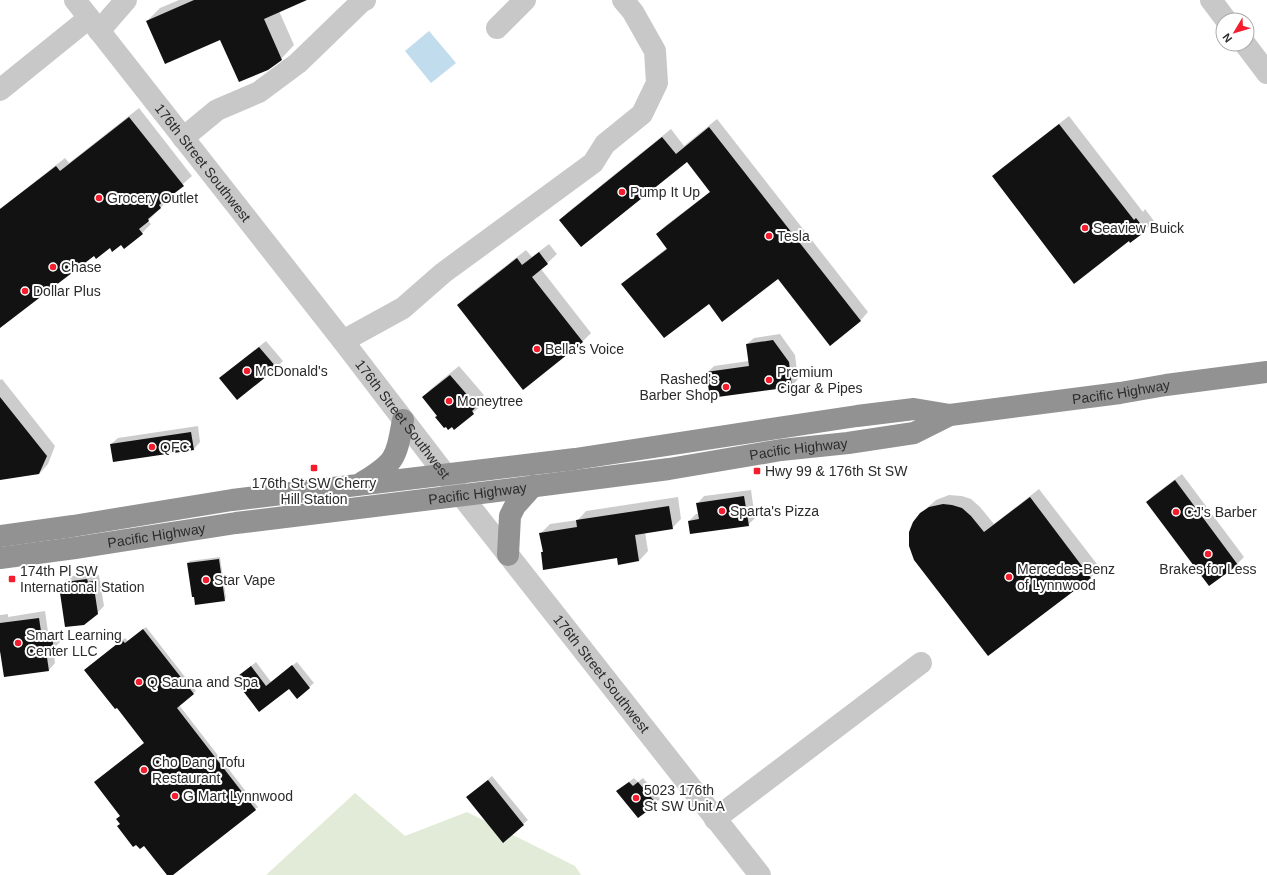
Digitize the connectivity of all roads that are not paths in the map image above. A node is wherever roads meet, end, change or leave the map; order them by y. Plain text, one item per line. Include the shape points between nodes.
1 (75, 0) edge
2 (126, 0) edge
3 (365, 0) edge
4 (525, 0) edge
5 (623, 0) edge
6 (94, 24) junction
7 (498, 28) dead end
8 (1251, 52) edge
9 (1267, 73) edge
10 (0, 90) edge
11 (183, 138) junction
12 (343, 341) junction
13 (1267, 372) edge
14 (875, 414) junction
15 (950, 415) junction
16 (403, 420) junction
17 (781, 450) junction
18 (445, 474) junction
19 (358, 485) junction
20 (533, 486) junction
21 (461, 495) junction
22 (0, 536) edge
23 (508, 555) junction
24 (0, 558) edge
25 (921, 662) dead end
26 (716, 819) junction
27 (760, 875) edge

1 - 6 street, 176th Street Southwest
2 - 6 street
3 - 11 street via 298,63 259,92 217,110
4 - 7 street
5 - 12 street via 633,12 655,51 657,83 642,114 605,144 593,163 443,273 402,308
6 - 10 street
6 - 11 street, 176th Street Southwest
8 - 9 street
11 - 12 street, 176th Street Southwest
12 - 16 street, 176th Street Southwest
13 - 15 highway, Pacific Highway
14 - 15 highway, Pacific Highway via 914,409
14 - 17 highway via 858,428 805,437
14 - 18 highway, Pacific Highway via 575,459
15 - 17 highway, Pacific Highway via 914,433
16 - 18 street, 176th Street Southwest
16 - 19 highway via 397,449 391,462
17 - 20 highway, Pacific Highway via 669,469
18 - 19 highway, Pacific Highway
18 - 21 street, 176th Street Southwest
19 - 22 highway, Pacific Highway via 232,500
20 - 21 highway, Pacific Highway
20 - 23 highway via 515,506 510,516
21 - 23 street, 176th Street Southwest
21 - 24 highway, Pacific Highway via 236,523
23 - 26 street, 176th Street Southwest
25 - 26 street
26 - 27 street, 176th Street Southwest

